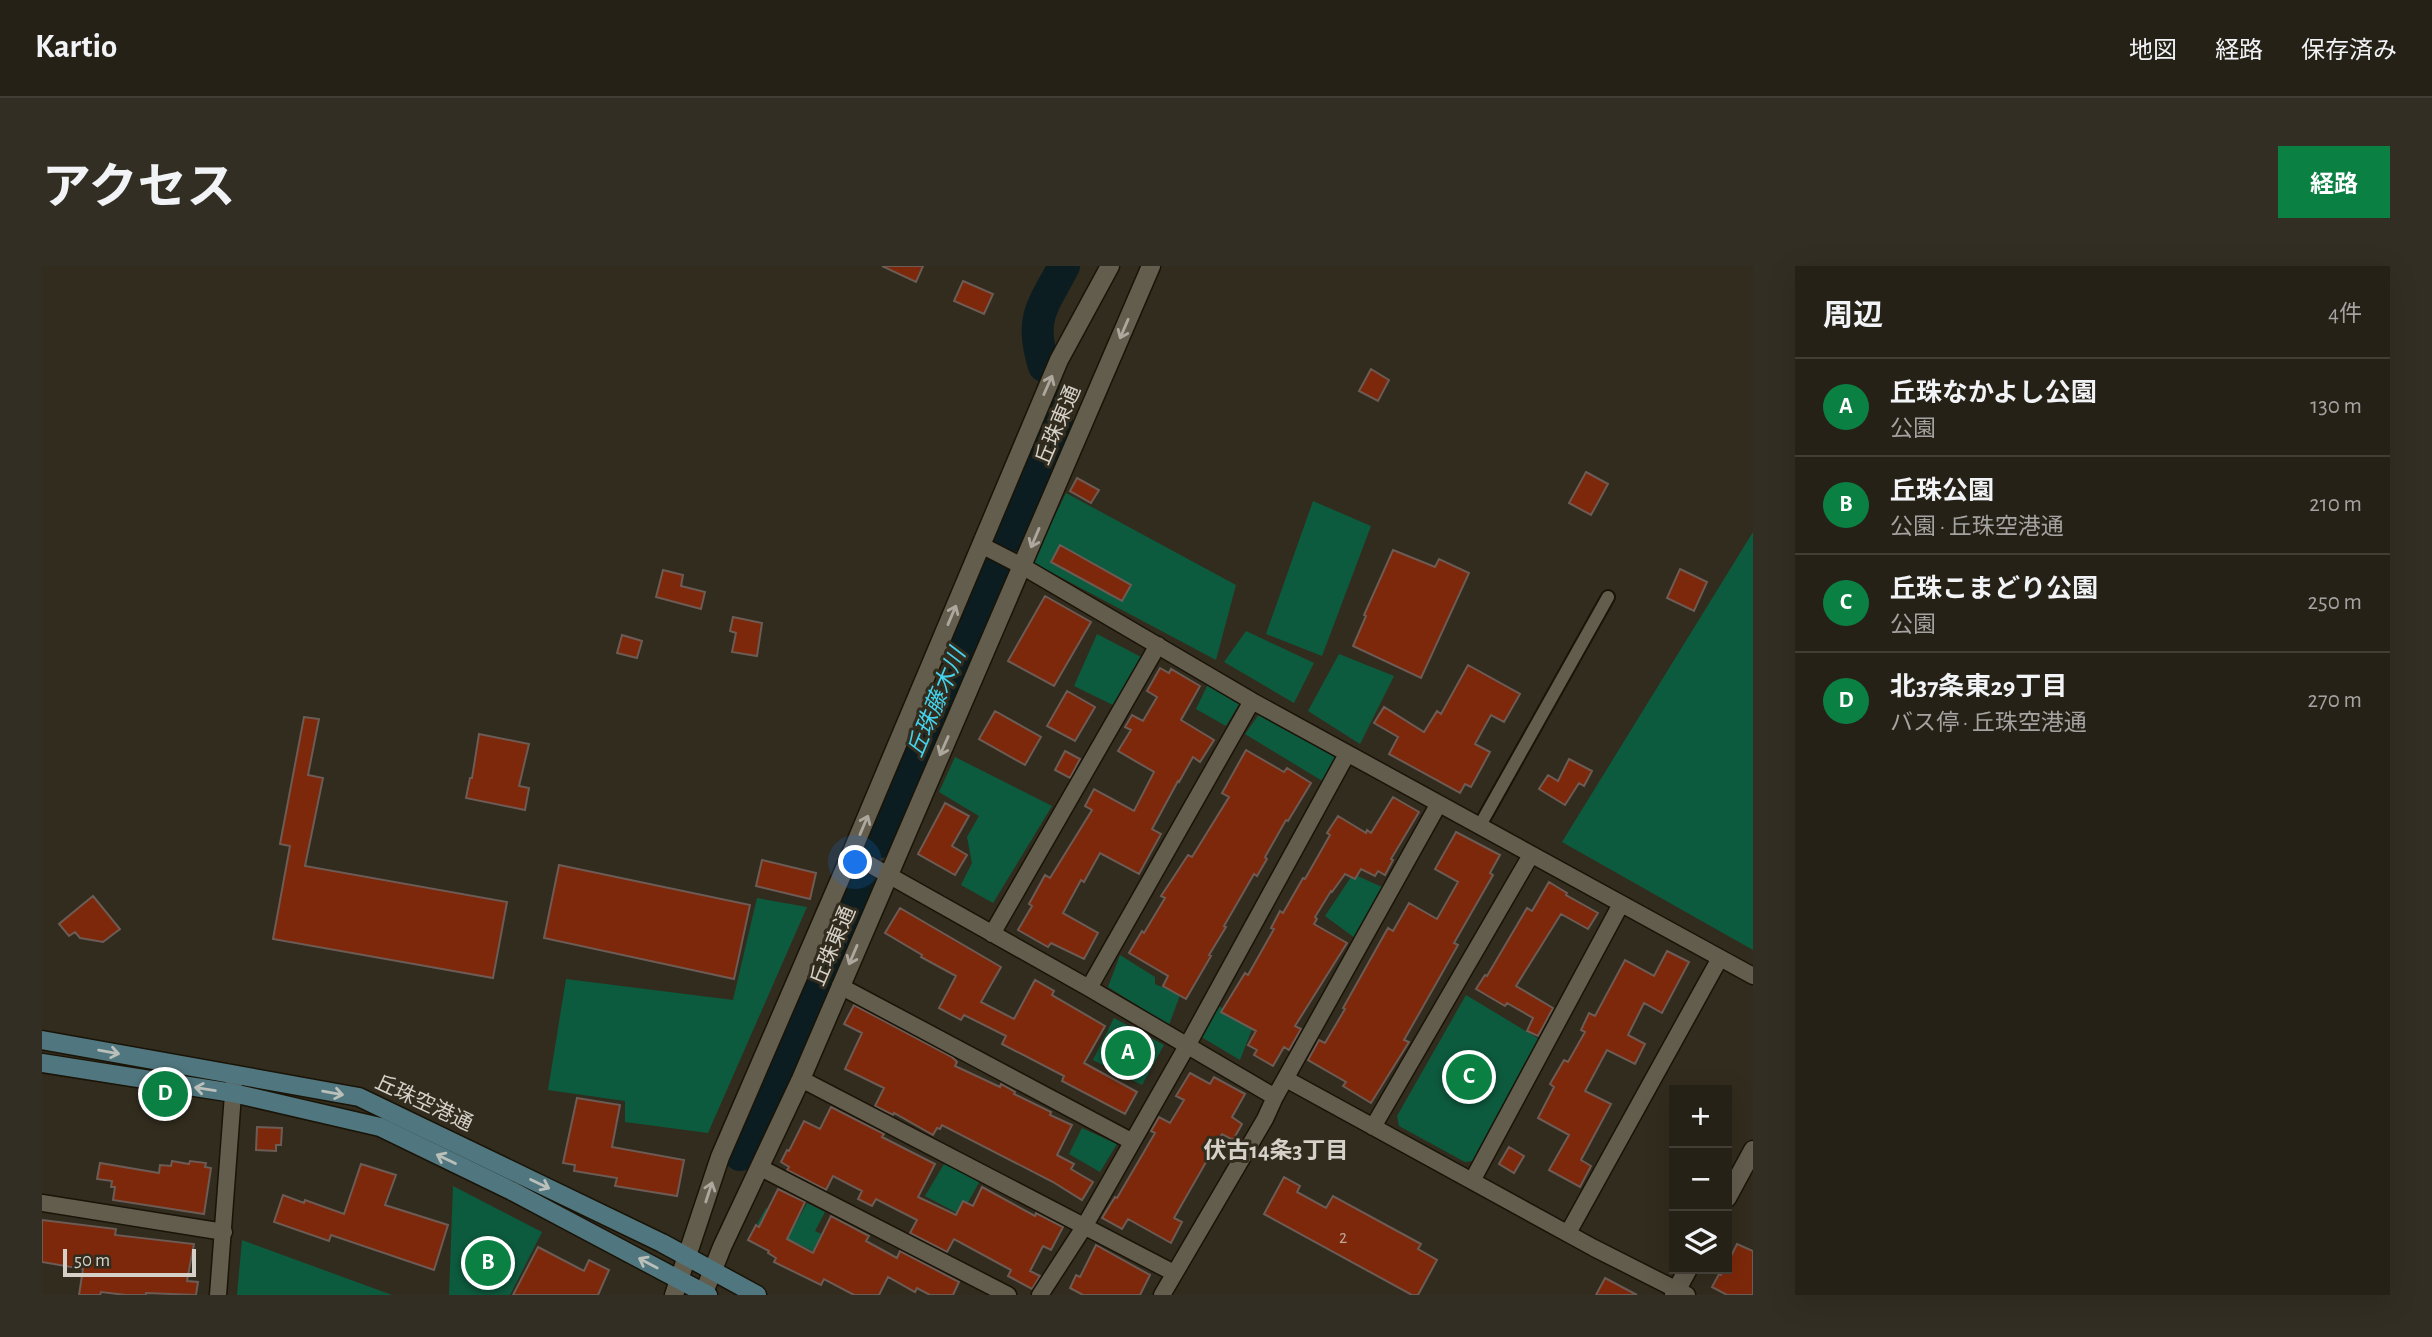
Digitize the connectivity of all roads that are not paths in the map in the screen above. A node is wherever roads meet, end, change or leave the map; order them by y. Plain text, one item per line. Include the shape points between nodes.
1 (1110, 266) edge
2 (1151, 266) edge
3 (981, 545) junction
4 (1023, 566) junction
5 (1608, 597) dead end
6 (1158, 645) junction
7 (1252, 701) junction
8 (1347, 754) junction
9 (1438, 804) junction
10 (1479, 827) junction
11 (851, 854) junction
12 (1531, 855) junction
13 (888, 875) junction
14 (1621, 904) junction
15 (992, 934) junction
16 (1720, 958) junction
17 (1753, 976) edge
18 (840, 986) junction
19 (1089, 988) junction
20 (42, 1040) edge
21 (1187, 1046) junction
22 (42, 1063) edge
23 (235, 1075) junction
24 (802, 1079) junction
25 (1286, 1079) junction
26 (233, 1093) junction
27 (1275, 1097) junction
28 (1373, 1127) junction
29 (1131, 1141) junction
30 (1753, 1150) edge
31 (761, 1168) junction
32 (1472, 1181) junction
33 (1732, 1189) edge
34 (42, 1203) edge
35 (1084, 1227) junction
36 (223, 1232) junction
37 (1568, 1233) junction
38 (687, 1257) junction
39 (713, 1271) junction
40 (1174, 1273) junction
41 (1686, 1274) edge
42 (677, 1288) edge
43 (1679, 1293) edge
44 (705, 1294) edge
45 (218, 1295) edge
46 (757, 1295) edge
47 (1008, 1295) edge
48 (1040, 1295) edge
49 (1162, 1295) edge

3 -> 1 street, 丘珠東通 via 1059,360
2 -> 4 street, 丘珠東通
3 - 4 street
11 -> 3 street, 丘珠東通
4 - 6 street
4 -> 13 street, 丘珠東通
5 - 10 street
6 - 7 street
6 - 15 street
7 - 8 street
7 - 19 street
8 - 9 street
8 - 21 street
9 - 10 street
9 - 25 street
10 - 12 street
11 - 13 street
38 -> 11 street, 丘珠東通 via 720,1157
12 - 14 street
12 - 28 street
13 - 15 street
13 -> 18 street, 丘珠東通
14 - 16 street
14 - 32 street
15 - 19 street
16 - 17 street
16 - 37 street
18 - 24 street, 丘珠東通
18 - 29 street
19 - 21 street
20 -> 23 main road, 丘珠空港通
21 - 27 street
21 - 29 street
26 -> 22 main road, 丘珠空港通
23 - 26 street
23 -> 38 main road, 丘珠空港通 via 359,1097
24 - 31 street, 丘珠東通
24 - 35 street
25 - 27 street
25 - 28 street
26 - 36 street
42 -> 26 main road, 丘珠空港通 via 512,1191 380,1127
27 - 40 street
28 - 32 street
29 - 35 street
30 - 33 street
31 - 39 street, 丘珠東通
31 - 47 street
32 - 37 street
34 - 36 street
35 - 40 street
35 - 48 street
36 - 45 street
37 - 43 street
38 - 39 main road, 丘珠空港通
38 - 42 street, 丘珠東通
39 - 44 street, 丘珠東通
39 - 46 main road, 丘珠空港通
40 - 49 street
41 - 43 street
42 - 44 main road, 丘珠空港通

